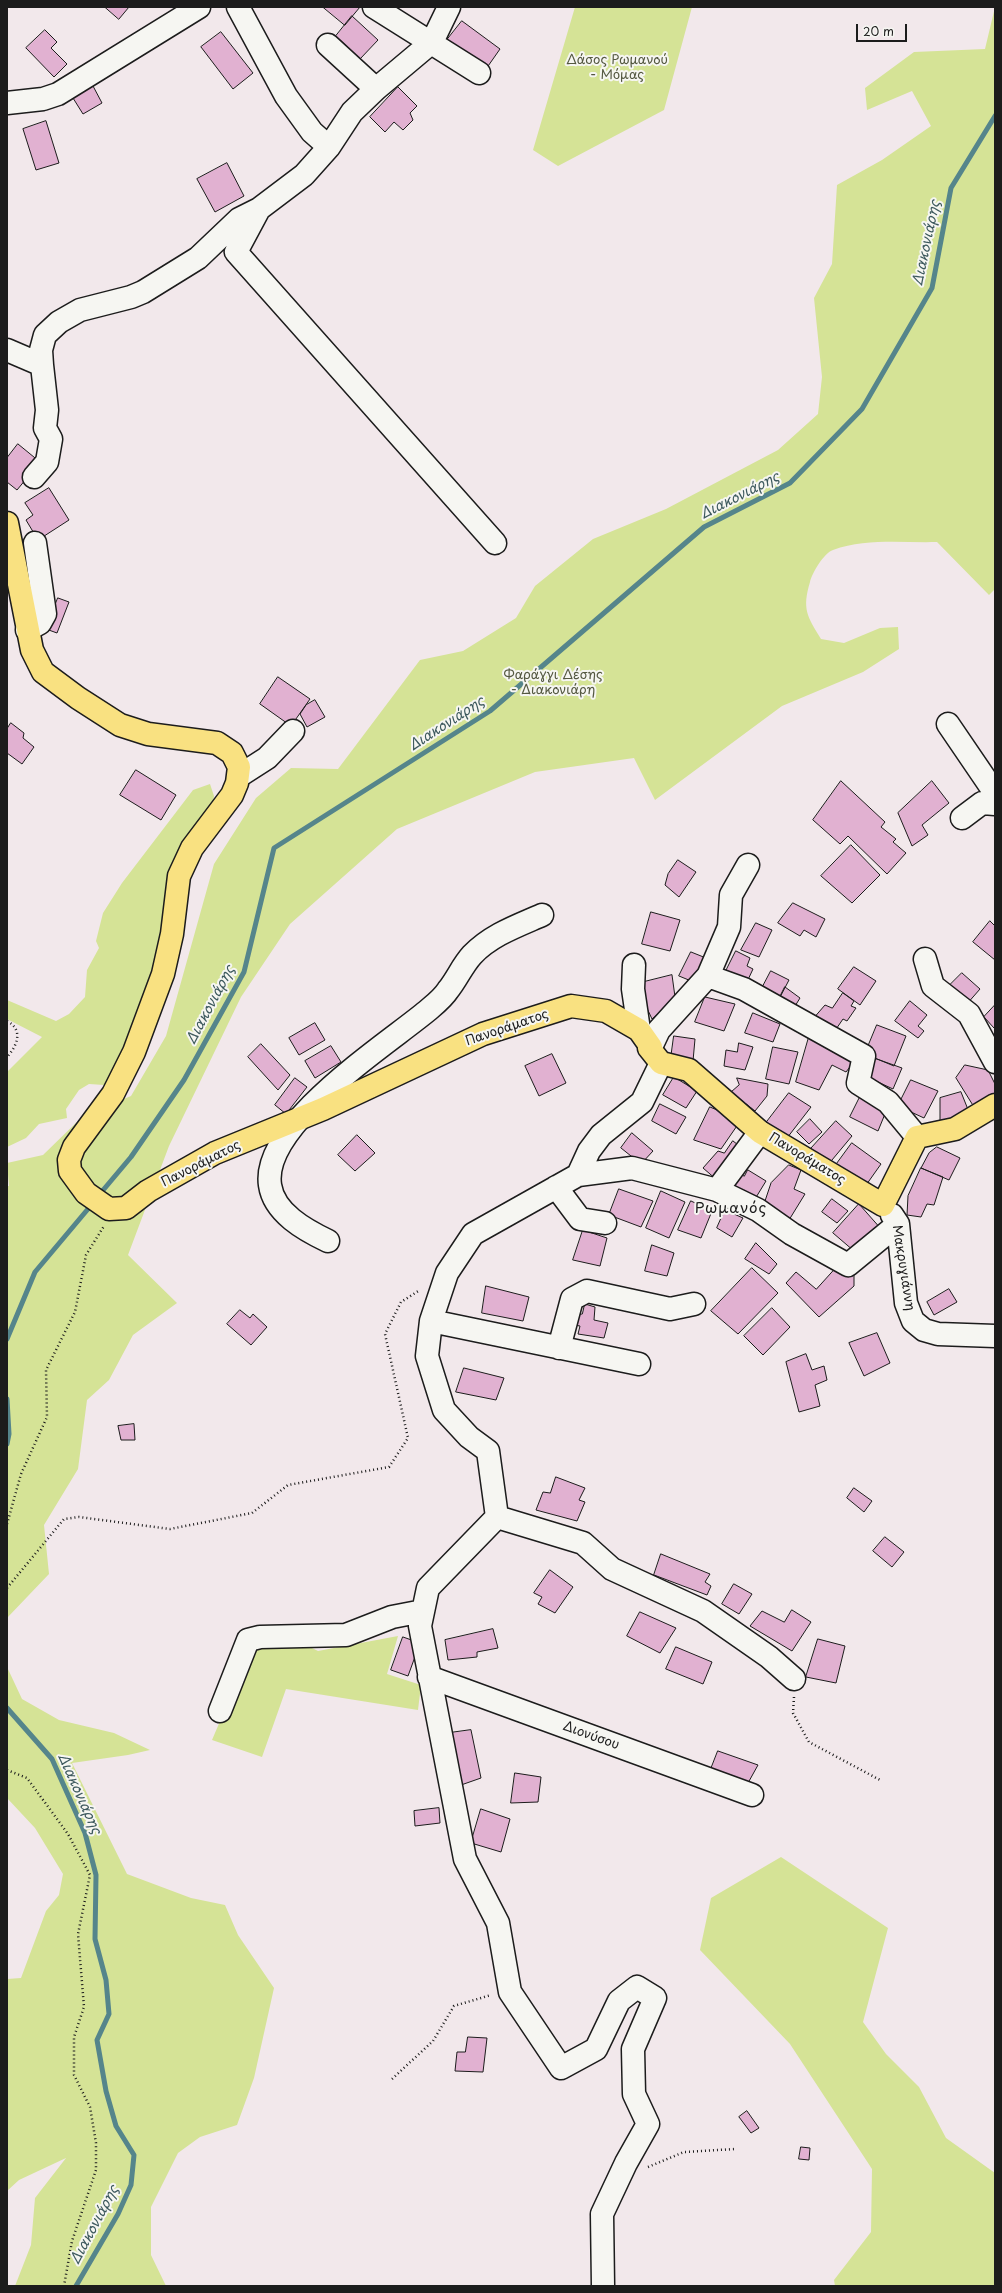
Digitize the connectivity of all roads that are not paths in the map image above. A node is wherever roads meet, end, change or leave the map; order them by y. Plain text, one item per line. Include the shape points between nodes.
1 (199, 7) edge
2 (238, 7) edge
3 (374, 7) edge
4 (449, 7) edge
5 (432, 42) junction
6 (328, 45) dead end
7 (479, 73) dead end
8 (376, 89) junction
9 (7, 103) edge
10 (329, 147) junction
11 (259, 209) junction
12 (7, 350) edge
13 (42, 365) junction
14 (34, 476) dead end
15 (7, 523) edge
16 (35, 543) dead end
17 (495, 543) dead end
18 (27, 630) junction
19 (948, 724) dead end
20 (293, 731) dead end
21 (239, 776) junction
22 (995, 793) edge
23 (995, 804) edge
24 (962, 818) dead end
25 (748, 865) dead end
26 (542, 915) dead end
27 (925, 959) dead end
28 (634, 964) dead end
29 (708, 976) junction
30 (650, 1046) junction
31 (995, 1062) edge
32 (995, 1105) edge
33 (300, 1118) junction
34 (760, 1132) junction
35 (917, 1137) junction
36 (578, 1175) junction
37 (556, 1187) junction
38 (718, 1190) junction
39 (883, 1205) junction
40 (605, 1223) dead end
41 (898, 1224) junction
42 (328, 1242) dead end
43 (694, 1304) dead end
44 (432, 1321) junction
45 (995, 1336) edge
46 (559, 1348) junction
47 (639, 1364) dead end
48 (497, 1517) junction
49 (423, 1611) junction
50 (429, 1677) junction
51 (794, 1679) road end
52 (220, 1711) dead end
53 (752, 1795) dead end
54 (603, 2286) edge

1 - 9 street via 58,94 43,99
2 - 10 street via 286,96 312,132
3 - 5 street
4 - 5 street
5 - 7 street
5 - 8 street
6 - 8 street
8 - 10 street via 352,112
10 - 11 street via 304,175
11 - 13 street via 239,219 198,258 167,275 153,287 131,297 68,315 45,335 41,350
11 - 17 street via 236,252
12 - 13 street
13 - 14 street via 47,410 45,428 51,439 47,462
15 - 18 main road
16 - 18 street via 45,614 40,623
18 - 21 main road via 32,650 42,672 107,718 135,731 221,745 236,758
19 - 22 street
20 - 21 street via 267,758
21 - 33 main road, Πανοράματος via 229,801 192,848 181,872 163,974 134,1052 113,1094 74,1147 69,1160 70,1171 101,1202 126,1208 148,1191 215,1153
23 - 24 street via 982,803
25 - 29 street via 731,895 729,927
26 - 33 street via 504,931 473,954 457,974 448,991 428,1010 349,1070
27 - 31 street via 933,986 969,1014
28 - 30 street via 634,989
29 - 30 street via 659,1030
29 - 35 street via 744,989 864,1056 858,1083 888,1102
30 - 33 main road, Πανοράματος via 606,1011 571,1006 483,1034
30 - 34 main road, Πανοράματος via 689,1070
30 - 36 street via 642,1102 601,1135 589,1151
32 - 35 main road via 955,1129
33 - 42 street via 281,1143 273,1159 270,1184 279,1206 305,1230
34 - 38 street
34 - 39 main road, Πανοράματος
35 - 39 main road
36 - 37 street
36 - 38 street via 632,1168
37 - 40 street via 580,1219
37 - 44 street via 473,1234 448,1273
38 - 41 street via 758,1210 792,1234 848,1265
39 - 41 street, Μακρυγιάννη
41 - 45 street, Μακρυγιάννη via 906,1303 913,1321 924,1330 938,1334
43 - 46 street via 670,1309 587,1291 572,1299
44 - 46 street
44 - 48 street via 426,1356 444,1410 470,1437 488,1451
46 - 47 street
48 - 49 street via 428,1588
48 - 51 street via 583,1543 612,1569 703,1611 769,1657
49 - 50 street via 420,1626
49 - 52 street via 392,1617 346,1635 248,1640
50 - 53 street, Διονύσου
50 - 54 street via 465,1859 498,1923 509,1989 561,2068 596,2049 619,2001 637,1987 655,1998 633,2048 634,2094 648,2124 602,2214

